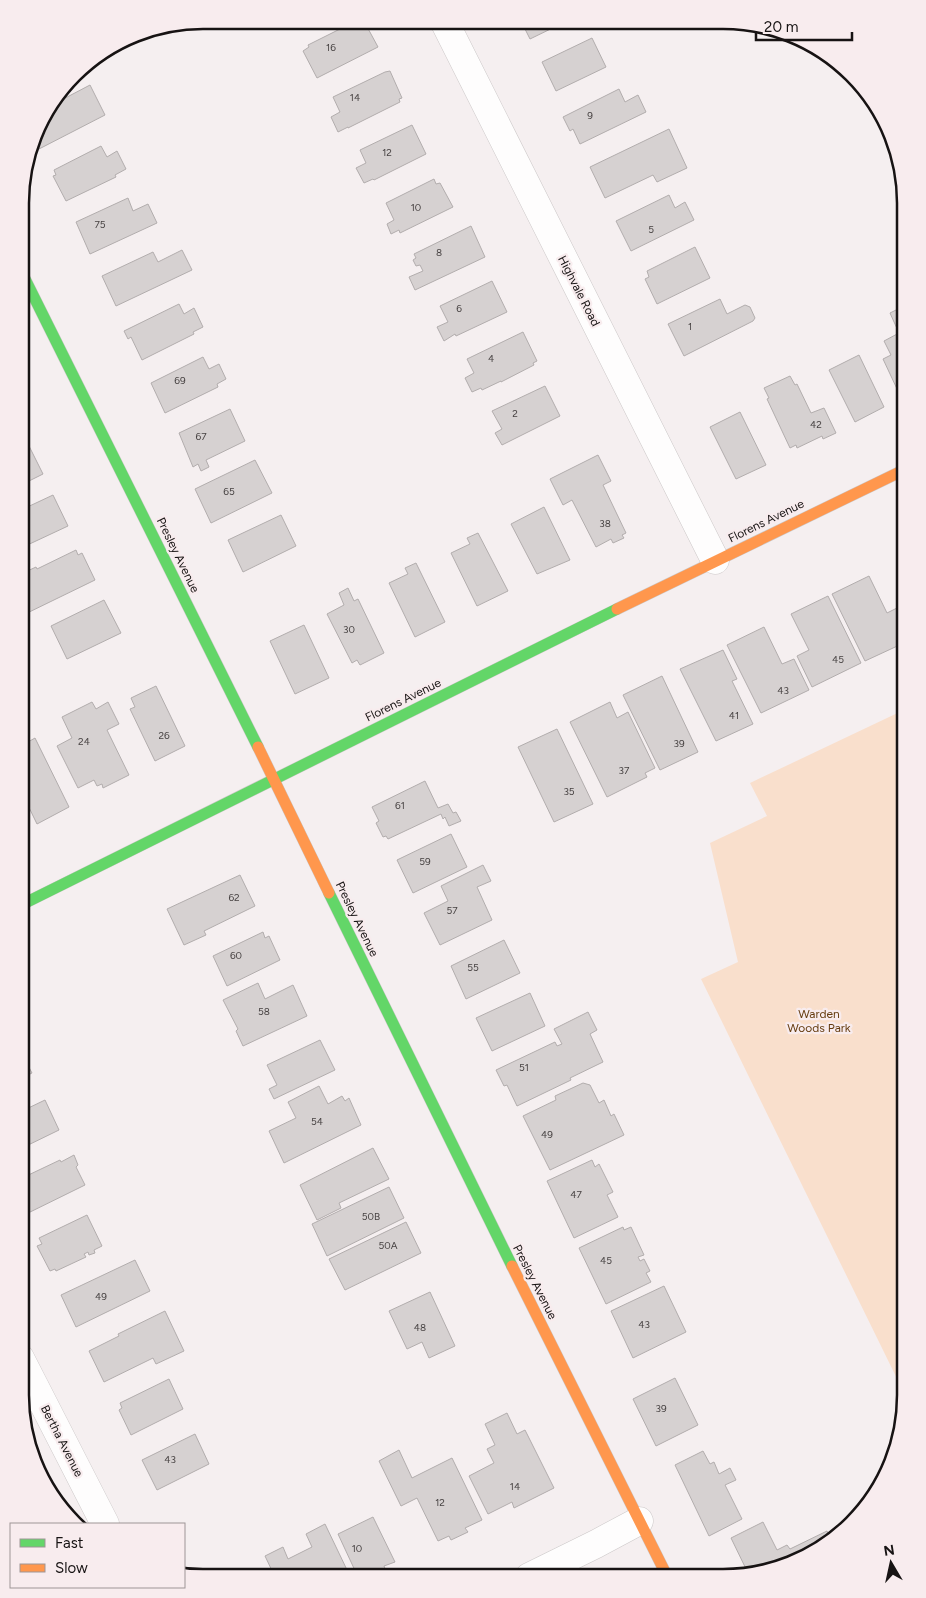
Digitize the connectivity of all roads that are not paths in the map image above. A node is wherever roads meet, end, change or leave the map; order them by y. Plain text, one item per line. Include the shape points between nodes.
1 (448, 29) edge
2 (29, 287) edge
3 (897, 473) edge
4 (716, 560) junction
5 (274, 780) junction
6 (29, 901) edge
7 (29, 1376) edge
8 (639, 1521) junction
9 (103, 1523) edge
10 (546, 1569) edge
11 (663, 1569) edge

1 - 4 street, Highvale Road
2 - 5 street, Presley Avenue
3 - 4 street, Florens Avenue
4 - 5 street, Florens Avenue
5 - 6 street, Florens Avenue
5 - 8 street, Presley Avenue via 450,1143
7 - 9 street, Bertha Avenue
8 - 10 street
8 - 11 street, Presley Avenue

